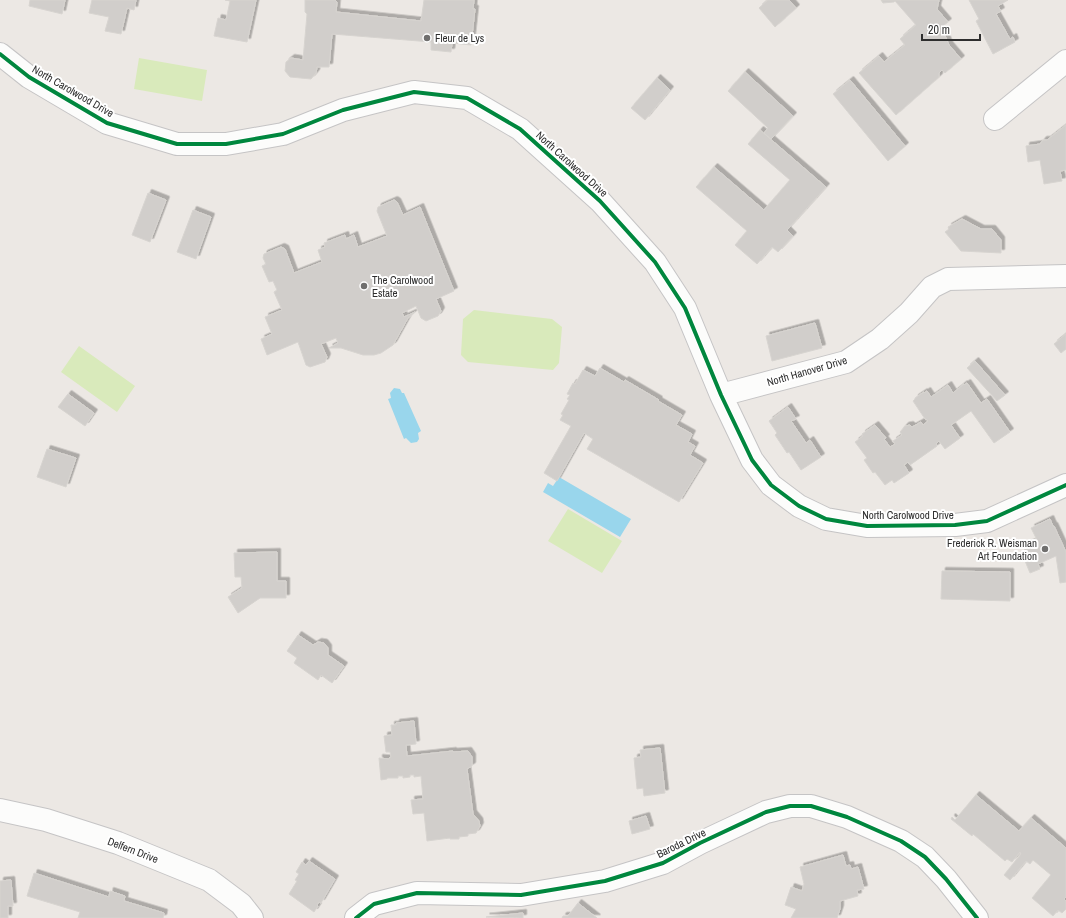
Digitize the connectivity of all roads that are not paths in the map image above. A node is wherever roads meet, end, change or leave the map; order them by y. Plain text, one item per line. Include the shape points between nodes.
1 (0, 54) edge
2 (1066, 61) edge
3 (995, 119) dead end
4 (1066, 276) edge
5 (721, 394) junction
6 (1066, 485) edge
7 (0, 810) edge
8 (252, 918) edge
9 (356, 918) edge
10 (977, 918) edge

1 - 5 street, North Carolwood Drive via 29,77 107,122 177,144 226,144 284,134 344,110 414,92 467,98 520,129 600,201 655,262 685,308
2 - 3 street
4 - 5 street, North Hanover Drive via 948,279 932,287 909,313 880,339 846,362
5 - 6 street, North Carolwood Drive via 752,460 771,485 799,506 826,519 867,526 955,525 987,521
7 - 8 street, Delfern Drive via 46,820 118,843 208,880 241,904
9 - 10 street, Baroda Drive via 374,904 417,893 521,895 605,881 663,863 766,812 790,806 811,806 847,817 901,841 925,857 946,878

